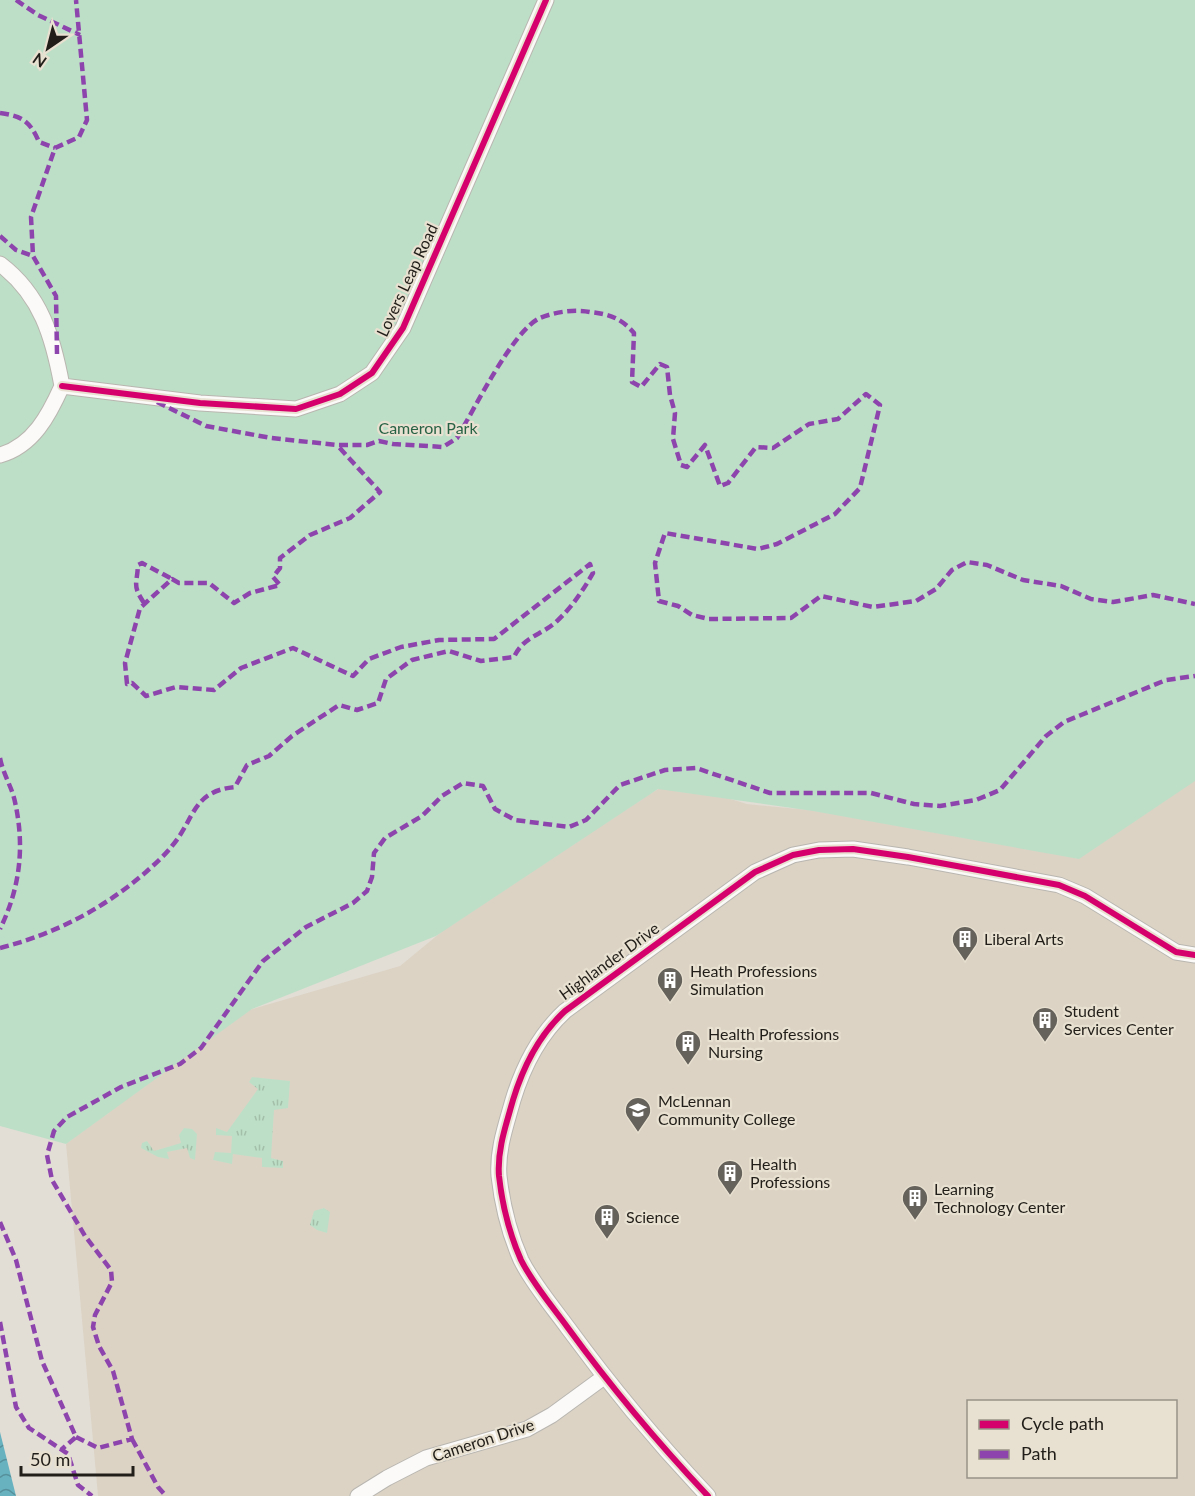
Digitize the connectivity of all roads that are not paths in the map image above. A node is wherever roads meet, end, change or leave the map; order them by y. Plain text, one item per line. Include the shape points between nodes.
1 (546, 0) edge
2 (0, 264) edge
3 (62, 386) junction
4 (0, 455) edge
5 (1195, 955) edge
6 (604, 1377) junction
7 (358, 1496) edge
8 (708, 1496) edge

1 - 3 street, Lovers Leap Road via 403,328 372,373 340,394 296,410
2 - 3 street via 26,286 46,318
3 - 4 street via 48,416 26,442
5 - 6 street, Highlander Drive via 1176,952 1093,900 1059,885 853,849 793,855 755,872 728,891 549,1025 516,1089 502,1138 499,1175 521,1260
6 - 7 street, Cameron Drive via 527,1429 426,1458
6 - 8 street, Highlander Drive

